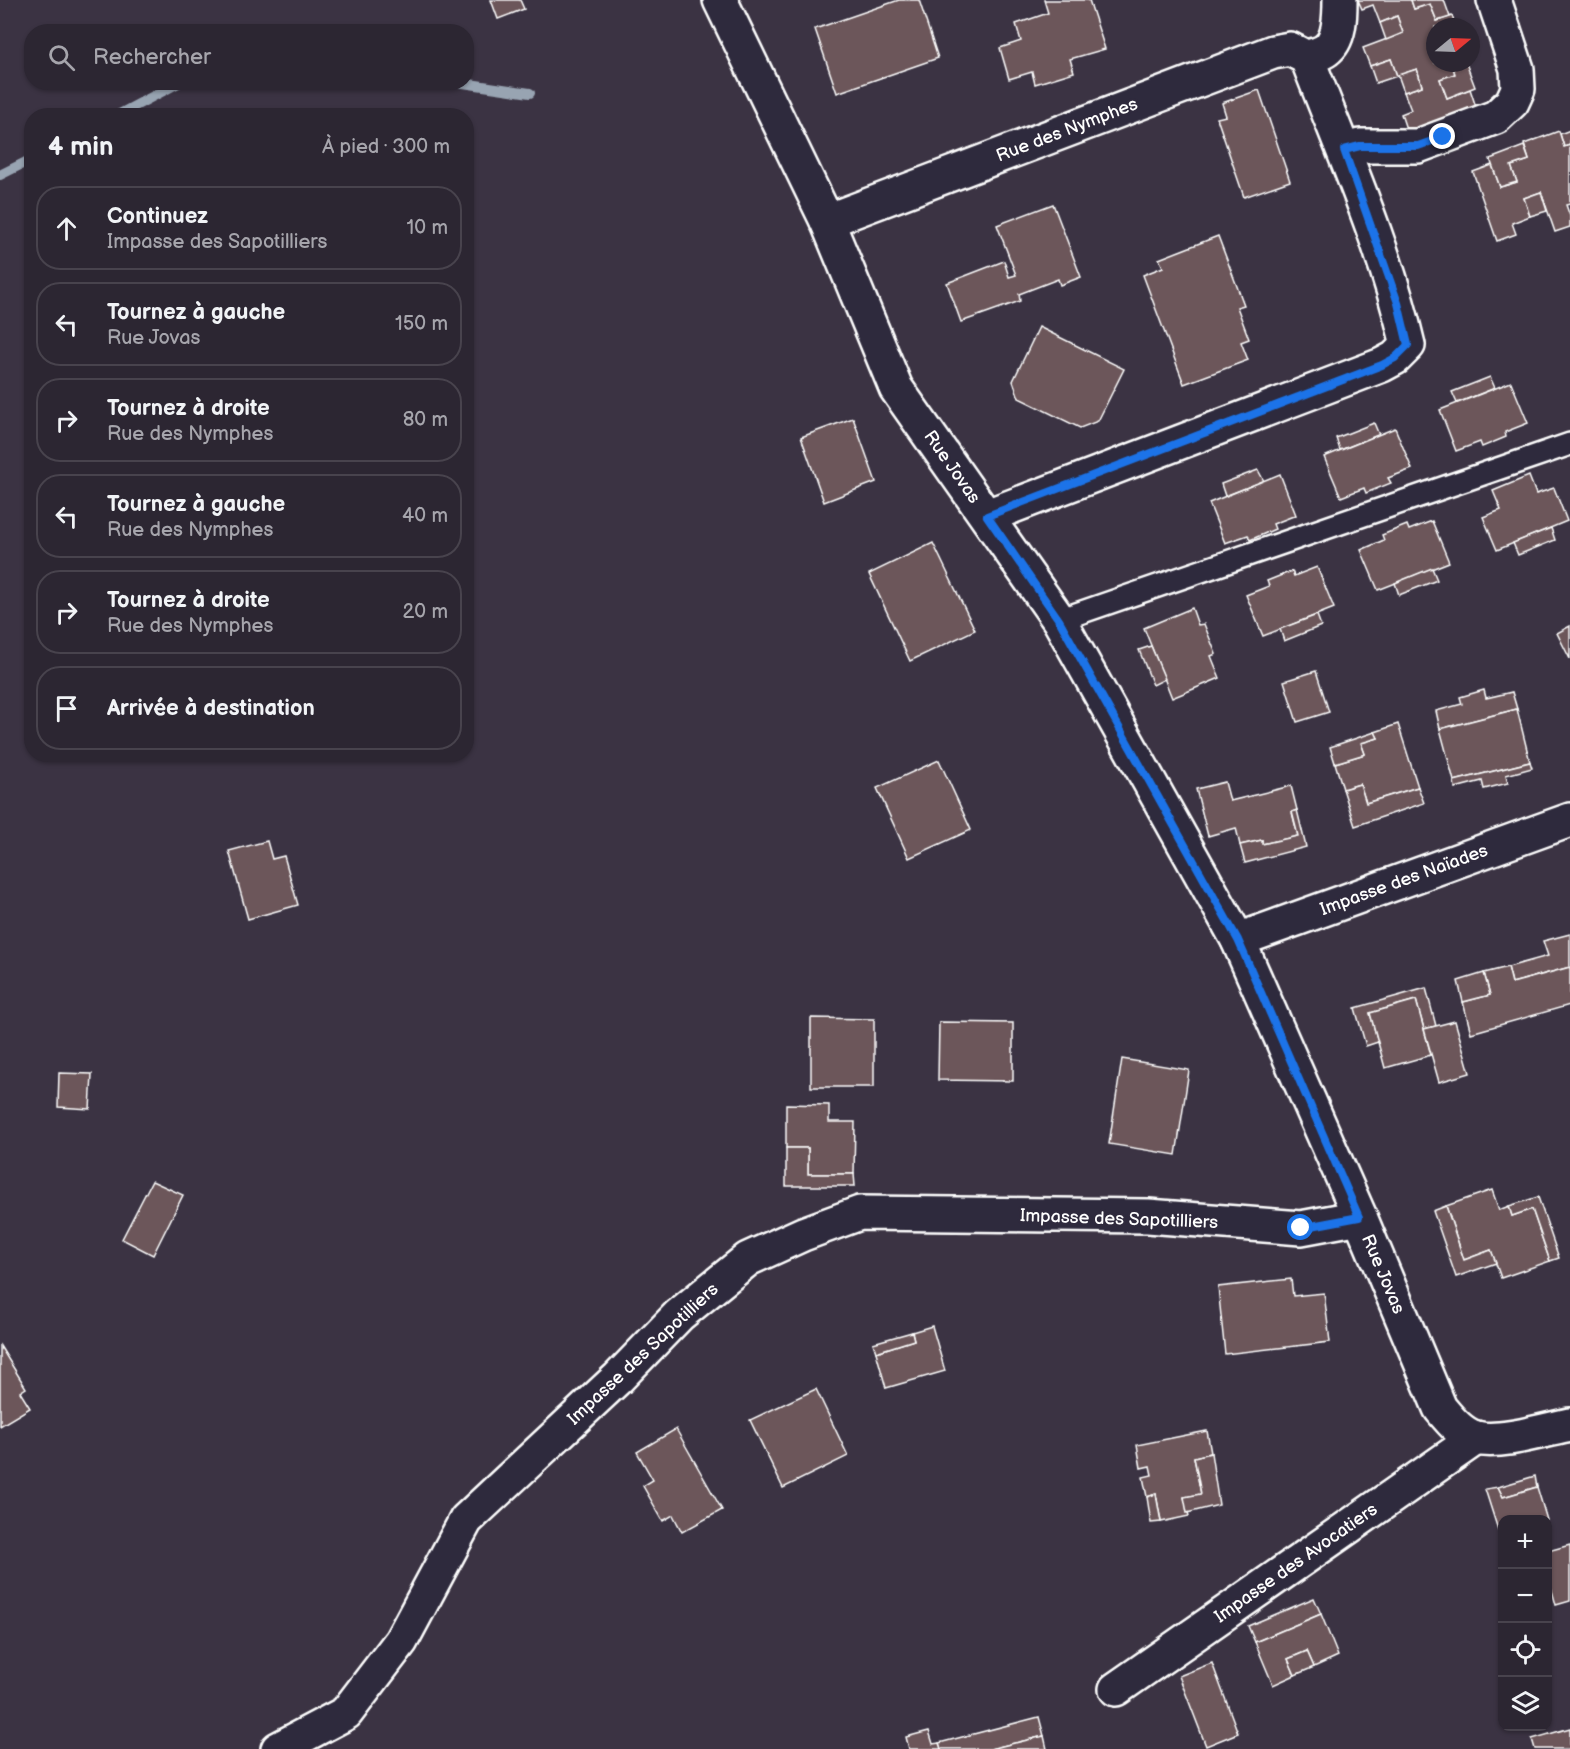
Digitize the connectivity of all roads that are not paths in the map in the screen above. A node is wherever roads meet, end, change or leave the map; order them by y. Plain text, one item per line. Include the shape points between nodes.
1 (720, 0) edge
2 (1340, 0) edge
3 (1494, 0) edge
4 (1307, 58) junction
5 (1344, 150) junction
6 (827, 221) junction
7 (1570, 444) edge
8 (987, 516) junction
9 (1059, 620) junction
10 (1570, 820) edge
11 (1238, 940) junction
12 (1359, 1217) junction
13 (1570, 1425) edge
14 (1476, 1438) junction
15 (1116, 1689) dead end
16 (278, 1749) edge

1 - 6 street, Rue Jovas
2 - 4 street via 1334,41 1325,51
3 - 5 street via 1517,69 1518,89 1512,102 1496,117 1418,146 1360,146
4 - 5 street
4 - 6 street, Rue des Nymphes via 1290,49 1265,55
5 - 8 street via 1398,303 1408,345 1382,365
6 - 8 street, Rue Jovas via 896,388
7 - 9 lane
8 - 9 street, Rue Jovas
9 - 11 street, Rue Jovas
10 - 11 street, Impasse des Naïades
11 - 12 street, Rue Jovas
12 - 14 street, Rue Jovas via 1440,1408 1453,1425
12 - 16 street, Impasse des Sapotilliers via 1301,1228 1148,1216 860,1214 748,1259 679,1315 618,1378 466,1520 401,1641 346,1713
13 - 14 street via 1507,1438
14 - 15 street, Impasse des Avocatiers

